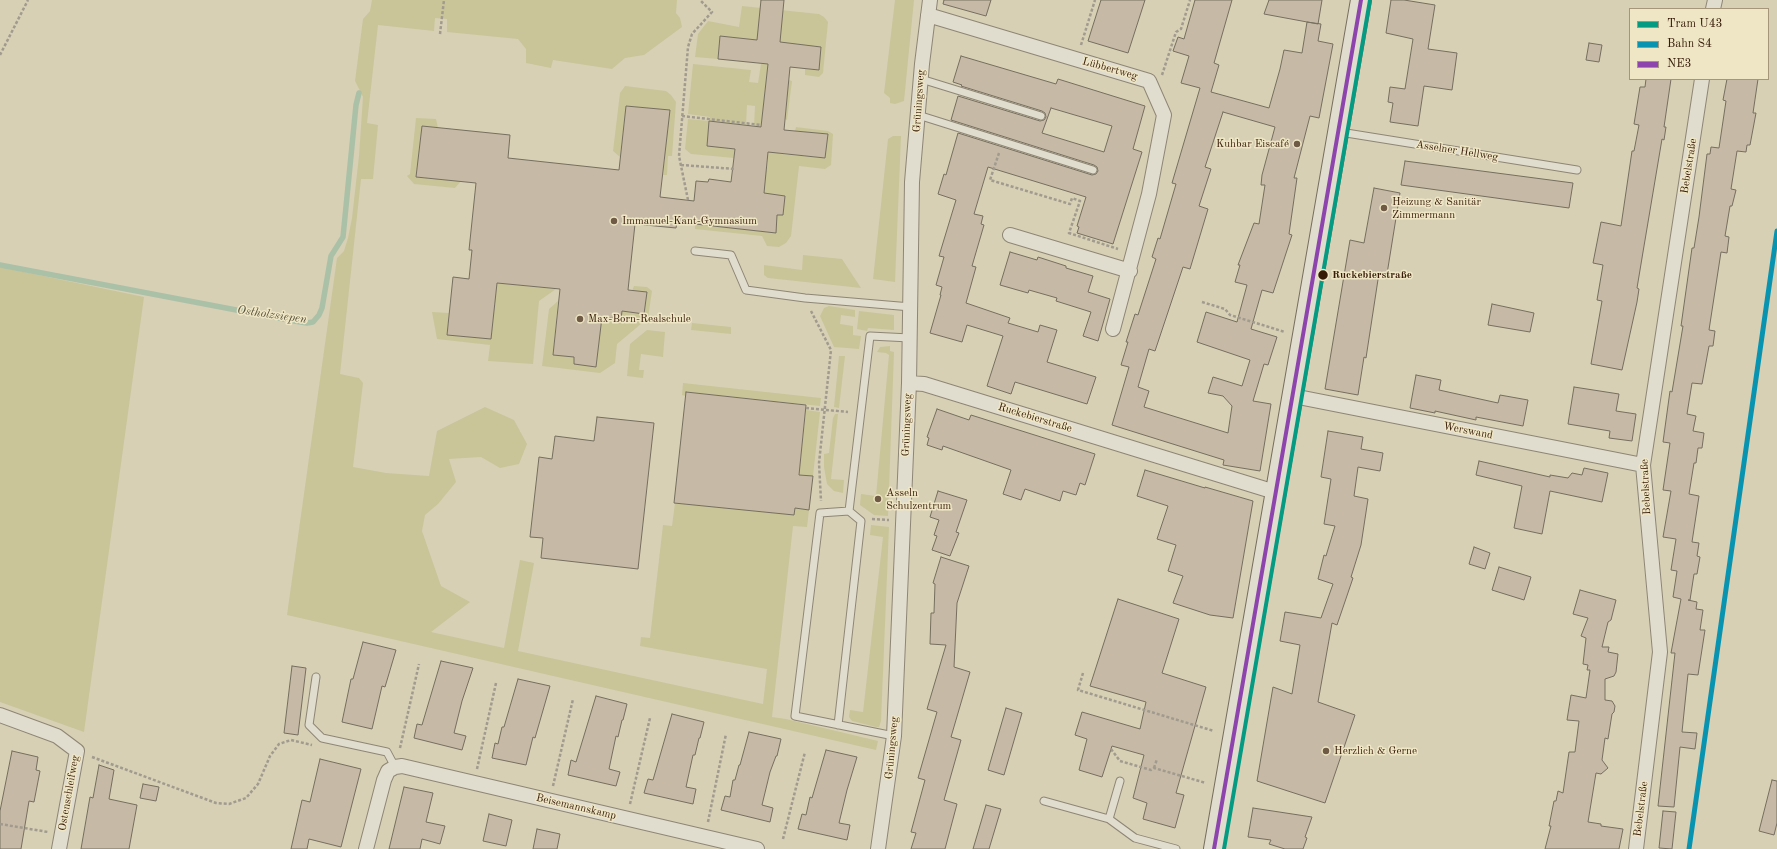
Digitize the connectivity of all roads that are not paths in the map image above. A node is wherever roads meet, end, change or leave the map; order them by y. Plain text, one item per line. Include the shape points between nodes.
1 (930, 0) edge
2 (1361, 0) edge
3 (928, 16) junction
4 (921, 79) junction
5 (1702, 80) edge
6 (918, 115) junction
7 (1041, 116) dead end
8 (1338, 132) junction
9 (1093, 170) dead end
10 (1577, 170) dead end
11 (1010, 235) dead end
12 (695, 251) dead end
13 (1130, 271) junction
14 (910, 307) junction
15 (1113, 329) dead end
16 (910, 338) junction
17 (909, 383) junction
18 (1293, 396) junction
19 (1643, 465) junction
20 (1276, 492) junction
21 (849, 511) junction
22 (316, 677) dead end
23 (0, 715) edge
24 (838, 725) junction
25 (894, 736) junction
26 (395, 767) junction
27 (1120, 781) dead end
28 (1044, 801) dead end
29 (1108, 819) junction
30 (59, 849) edge
31 (366, 849) edge
32 (757, 849) edge
33 (878, 849) edge
34 (1176, 849) edge
35 (1214, 849) edge
36 (1636, 849) edge

1 - 3 street, Grüningsweg
2 - 8 main road
3 - 4 street, Grüningsweg
3 - 13 street, Lübbertweg via 1149,81 1164,115 1149,194
4 - 6 street, Grüningsweg
4 - 7 lane
5 - 19 street, Bebelstraße
6 - 9 lane
6 - 14 street, Grüningsweg via 912,182
8 - 10 lane, Asselner Hellweg
8 - 18 main road
11 - 13 street
12 - 14 lane via 731,255 746,290
13 - 15 street, Lübbertweg
14 - 16 street, Grüningsweg
16 - 17 street, Grüningsweg
16 - 21 lane via 870,336
17 - 20 street, Ruckebierstraße via 924,384
17 - 25 street, Grüningsweg
18 - 19 street, Werswand
18 - 20 main road
19 - 36 street, Bebelstraße via 1660,652
20 - 35 main road
21 - 24 lane via 861,521
21 - 24 lane via 820,513 795,716
22 - 26 lane via 308,725 322,738 387,752
23 - 30 street, Ostenschleifweg via 57,736 77,751
24 - 25 lane
25 - 33 street, Grüningsweg
26 - 31 street via 388,771 384,780
26 - 32 street, Beisemannskamp via 402,766
27 - 29 lane
28 - 29 lane
29 - 34 lane via 1135,838

